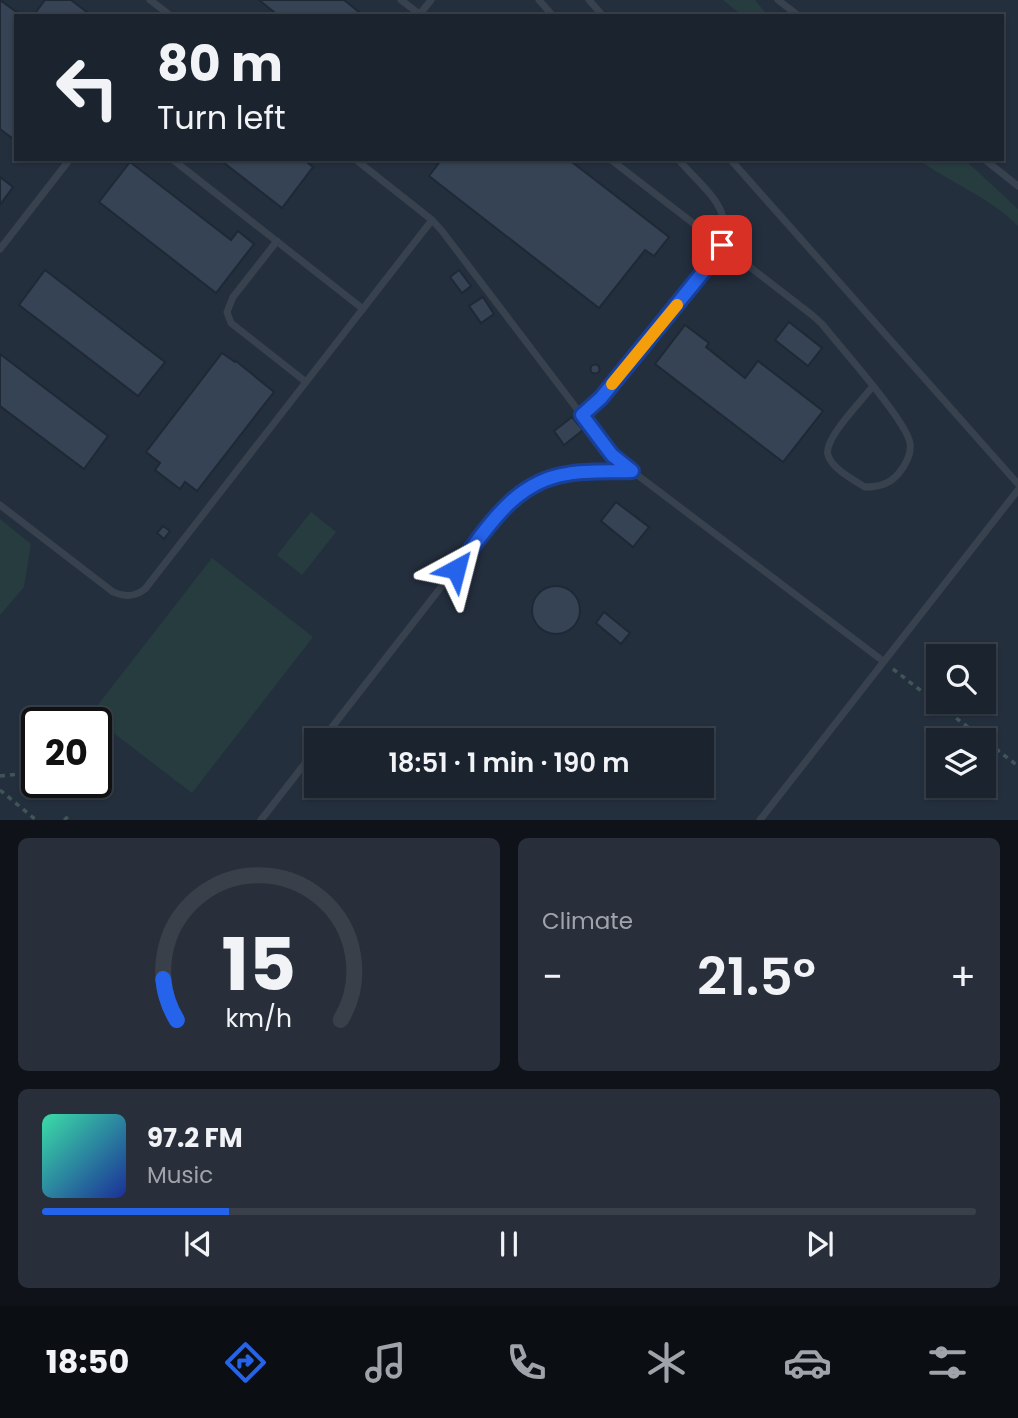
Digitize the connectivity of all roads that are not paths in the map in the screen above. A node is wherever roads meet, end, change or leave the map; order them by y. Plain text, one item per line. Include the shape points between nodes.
1 (150, 0) edge
2 (401, 0) edge
3 (539, 0) edge
4 (589, 0) edge
5 (778, 0) edge
6 (168, 14) edge
7 (420, 14) edge
8 (550, 14) edge
9 (601, 14) edge
10 (796, 14) edge
11 (68, 161) edge
12 (175, 161) edge
13 (358, 161) edge
14 (613, 161) edge
15 (680, 161) edge
16 (732, 161) edge
17 (987, 161) edge
18 (1018, 186) edge
19 (432, 220) junction
20 (277, 241) junction
21 (722, 245) junction
22 (0, 249) edge
23 (363, 309) junction
24 (306, 382) junction
25 (872, 387) junction
26 (582, 415) junction
27 (632, 471) junction
28 (1018, 484) edge
29 (1018, 490) edge
30 (0, 505) edge
31 (883, 661) junction
32 (332, 728) edge
33 (304, 765) edge
34 (261, 820) edge
35 (761, 820) edge

1 - 6 lane
2 - 7 lane
3 - 8 lane
4 - 9 lane
5 - 10 lane
11 - 22 lane
12 - 20 lane
13 - 19 lane
14 - 21 lane
15 - 21 lane via 720,207 726,226
16 - 28 lane
17 - 18 lane
19 - 23 lane
19 - 26 lane
20 - 23 lane
20 - 24 lane via 233,297 227,312 231,323
21 - 25 lane via 812,315
21 - 26 lane via 601,398
23 - 24 lane
24 - 30 lane via 136,596 113,592
25 - 25 lane via 827,451 834,465 865,488 882,486 898,474 911,447 903,426
26 - 27 lane via 612,455
27 - 31 lane
27 - 32 lane via 567,474 531,485 516,495
29 - 31 lane
31 - 35 lane
33 - 34 lane

